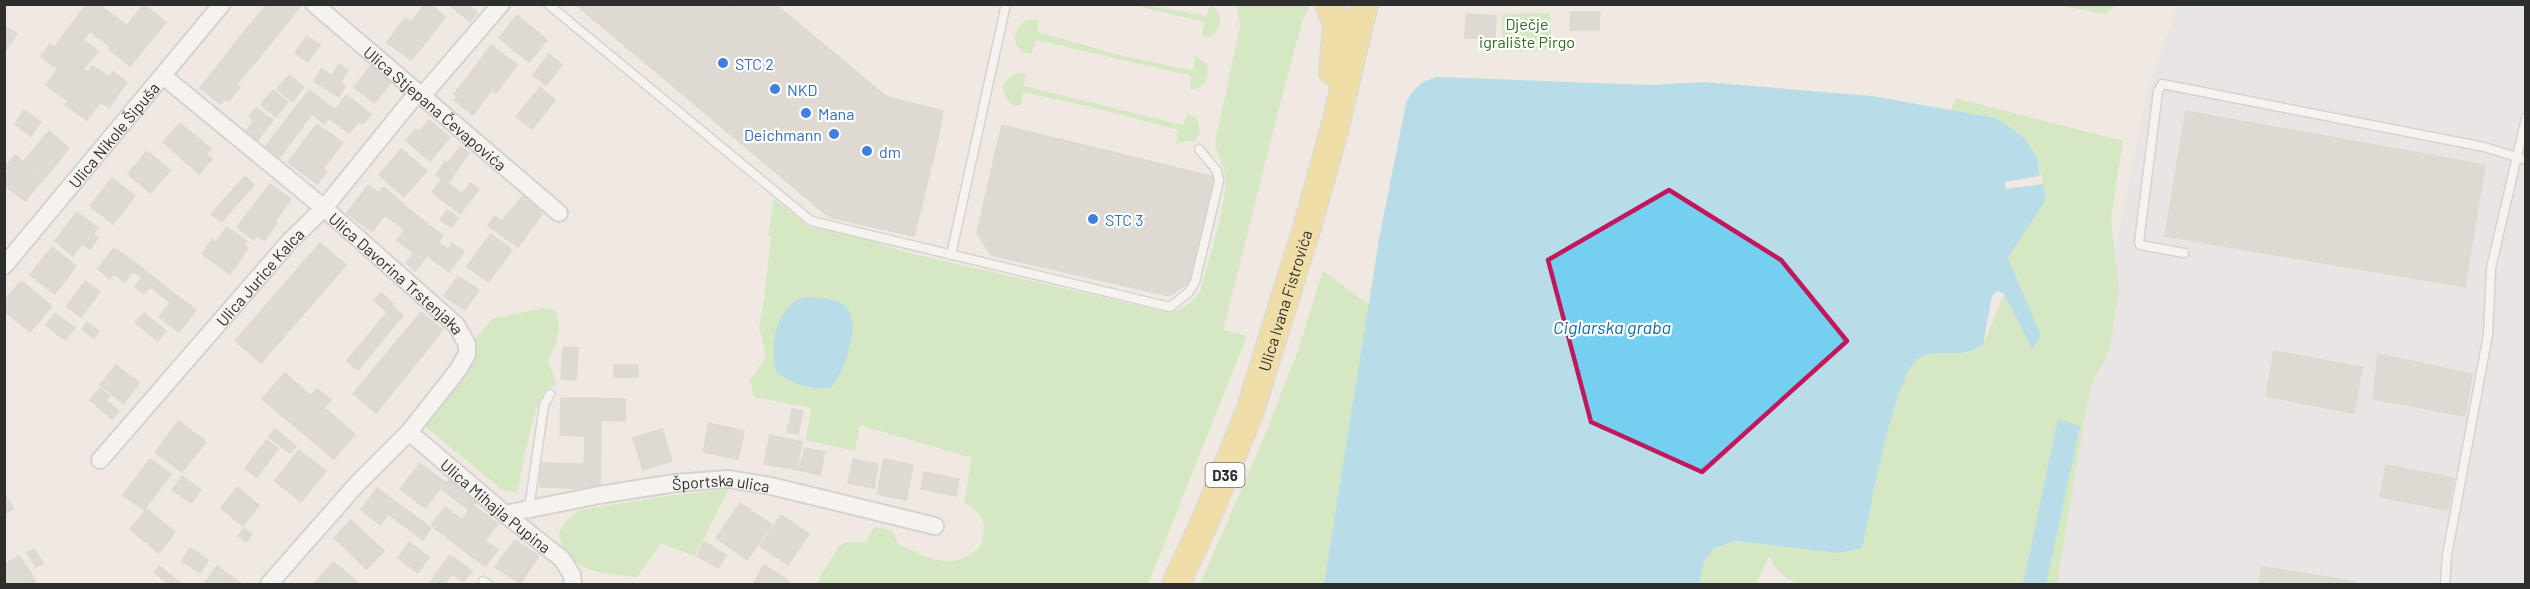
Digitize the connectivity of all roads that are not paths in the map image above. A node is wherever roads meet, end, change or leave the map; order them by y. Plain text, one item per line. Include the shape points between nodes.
1 (222, 4) edge
2 (314, 4) edge
3 (501, 4) edge
4 (548, 4) edge
5 (1006, 4) edge
6 (1329, 4) edge
7 (1364, 4) edge
8 (163, 76) junction
9 (420, 94) junction
10 (2526, 118) edge
11 (1335, 127) junction
12 (1199, 148) dead end
13 (2521, 158) edge
14 (324, 208) junction
15 (560, 213) dead end
16 (2184, 253) dead end
17 (951, 255) junction
18 (4, 266) edge
19 (550, 394) dead end
20 (409, 432) junction
21 (100, 460) dead end
22 (529, 509) junction
23 (505, 514) junction
24 (935, 526) dead end
25 (269, 585) edge
26 (573, 585) edge
27 (1176, 585) edge
28 (2445, 585) edge

1 - 8 street, Ulica Nikole Šipuša
2 - 9 street, Ulica Stjepana Čevapovića
3 - 9 street, Ulica Jurice Kalca
4 - 17 lane via 811,221
5 - 17 lane
6 - 11 main road via 1336,24 1331,85
7 - 11 main road, Ulica Ivana Fistrovića / D36
8 - 14 street, Ulica Davorina Trstenjaka
8 - 18 street, Ulica Nikole Šipuša
9 - 14 street, Ulica Jurice Kalca
9 - 15 street, Ulica Stjepana Čevapovića
10 - 13 lane
11 - 27 main road, Ulica Ivana Fistrovića / D36 via 1250,411
12 - 17 lane via 1217,171 1219,181 1195,282 1170,307
13 - 16 lane via 2484,147 2162,84 2139,242
13 - 28 lane via 2491,268 2488,335 2447,555
14 - 20 street, Ulica Davorina Trstenjaka via 456,324 467,344 467,354 458,370
14 - 21 street, Ulica Jurice Kalca via 289,242
19 - 22 lane via 544,405
20 - 23 street, Ulica Mihajla Pupina
20 - 25 street, Ulica Davorina Trstenjaka via 357,484
22 - 23 street, Športska ulica
22 - 24 street, Športska ulica via 675,483 729,479
23 - 26 street, Ulica Mihajla Pupina via 562,559

